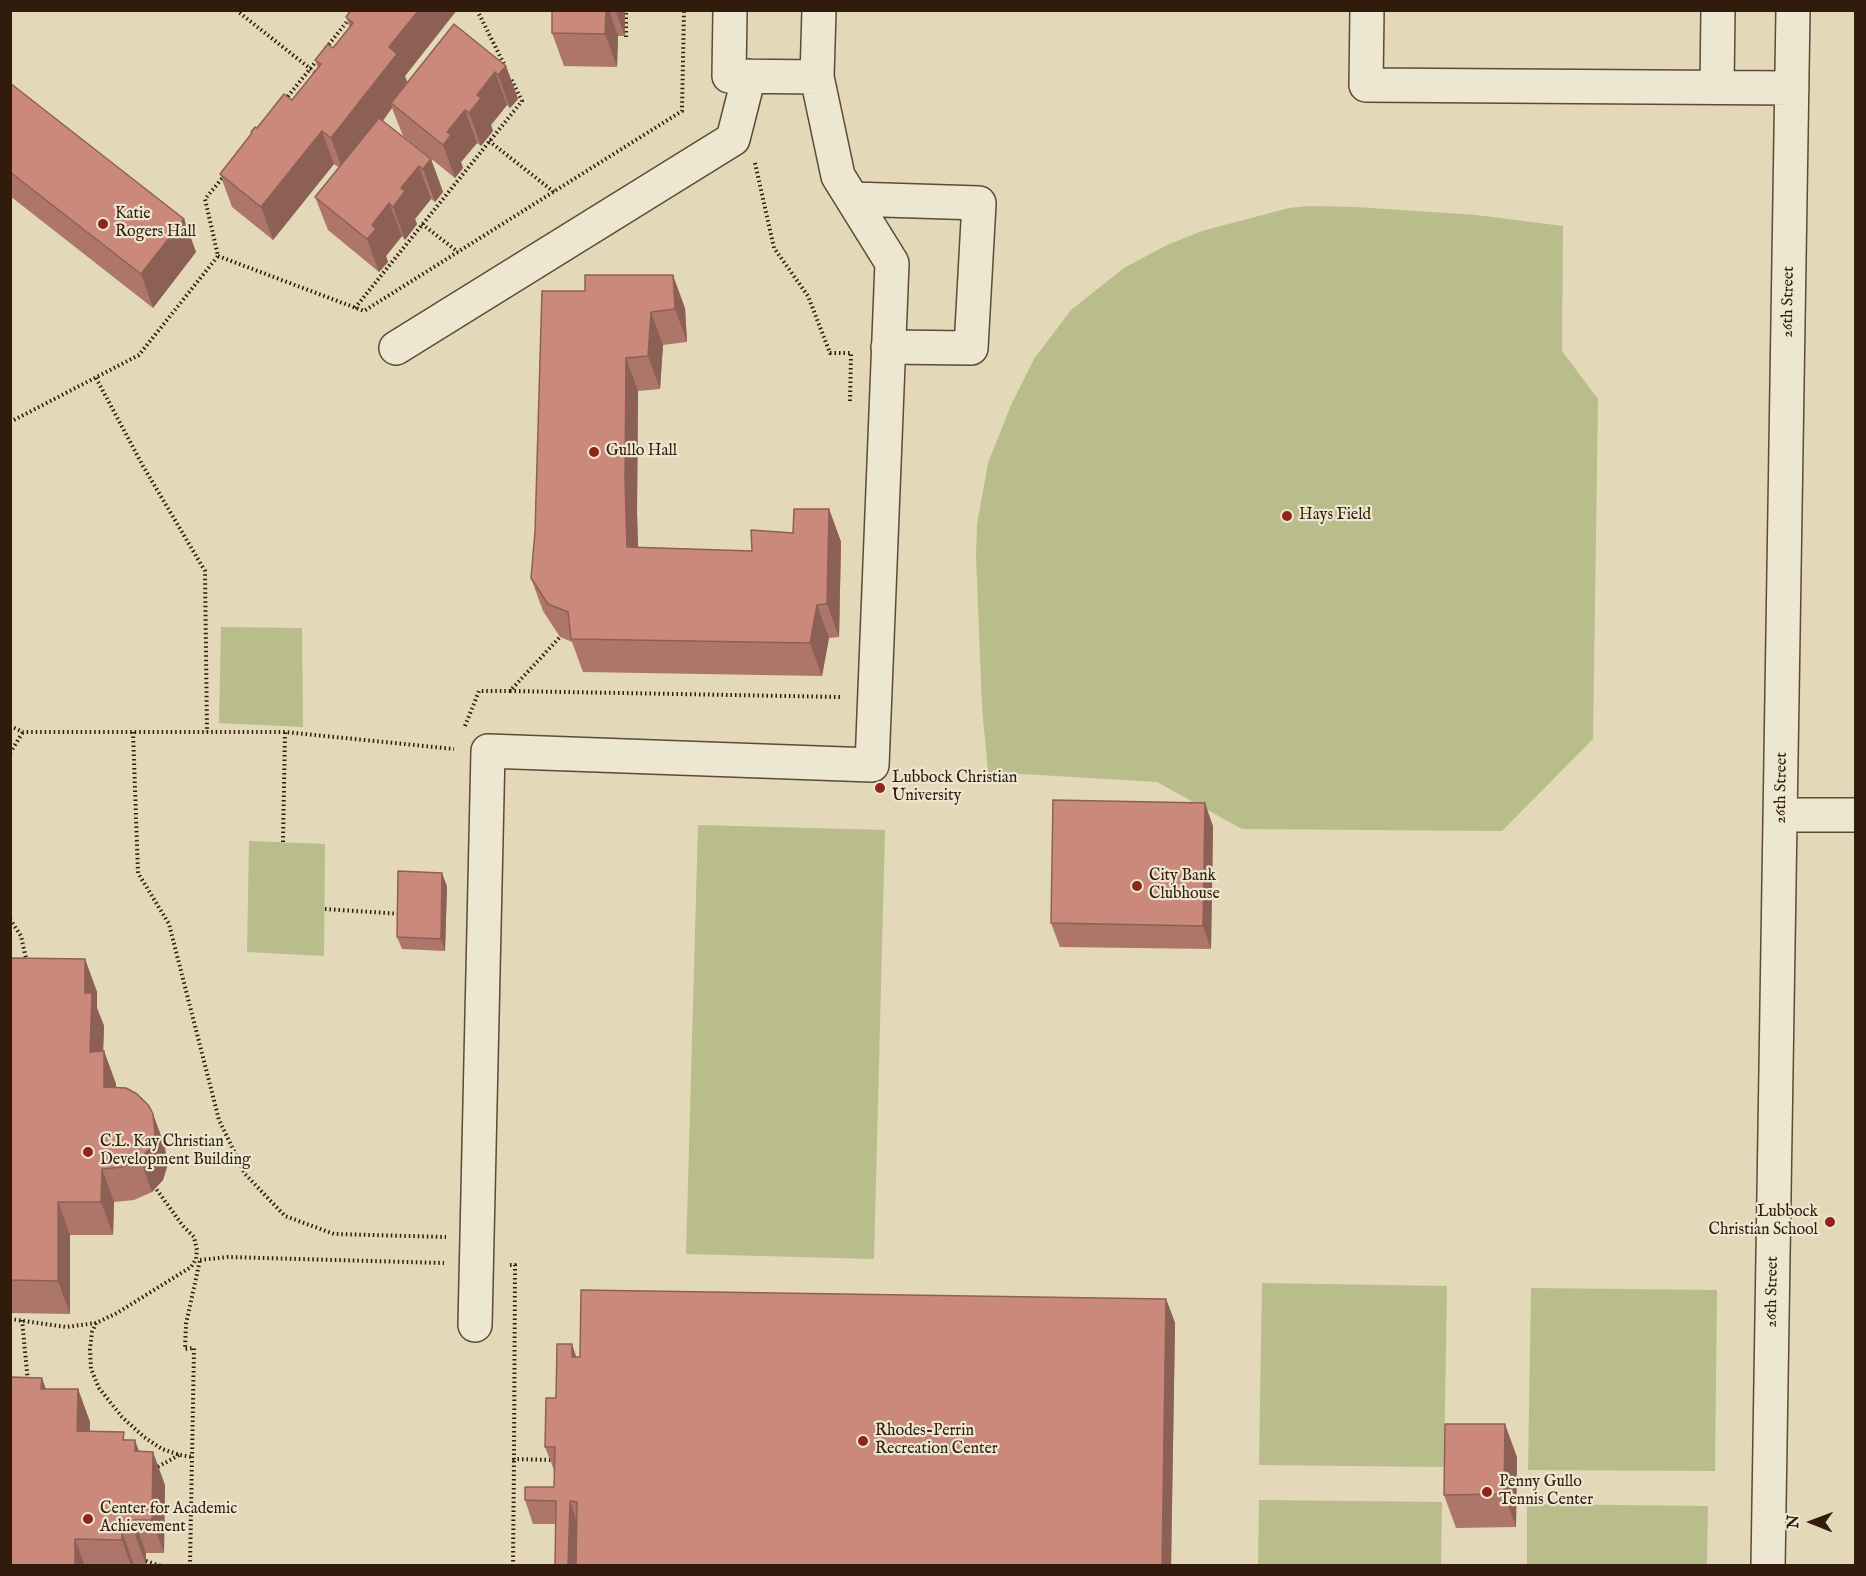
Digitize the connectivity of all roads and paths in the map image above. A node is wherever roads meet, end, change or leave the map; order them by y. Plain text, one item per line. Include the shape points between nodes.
1 (236, 10) edge
2 (356, 10) edge
3 (477, 10) edge
4 (626, 10) edge
5 (684, 10) edge
6 (730, 10) edge
7 (819, 10) edge
8 (1367, 10) edge
9 (1718, 10) edge
10 (1793, 10) edge
11 (626, 37) dead end
12 (310, 68) junction
13 (749, 76) junction
14 (817, 77) junction
15 (323, 79) edge
16 (1717, 87) junction
17 (1792, 88) junction
18 (280, 106) edge
19 (489, 141) junction
20 (753, 156) dead end
21 (228, 171) edge
22 (554, 192) junction
23 (853, 199) junction
24 (422, 224) junction
25 (458, 252) junction
26 (218, 256) junction
27 (356, 308) junction
28 (888, 347) junction
29 (396, 348) dead end
30 (96, 378) junction
31 (850, 412) dead end
32 (10, 422) edge
33 (560, 637) edge
34 (510, 692) junction
35 (843, 697) dead end
36 (10, 726) edge
37 (464, 730) dead end
38 (23, 732) junction
39 (133, 732) junction
40 (207, 732) junction
41 (285, 732) junction
42 (456, 749) dead end
43 (10, 753) edge
44 (1782, 814) junction
45 (1856, 815) edge
46 (283, 842) dead end
47 (324, 909) dead end
48 (402, 914) edge
49 (10, 919) edge
50 (27, 968) edge
51 (150, 1183) edge
52 (449, 1246) dead end
53 (198, 1259) junction
54 (449, 1263) dead end
55 (505, 1265) dead end
56 (10, 1319) edge
57 (21, 1320) junction
58 (96, 1323) junction
59 (475, 1325) dead end
60 (29, 1386) edge
61 (180, 1455) junction
62 (192, 1456) junction
63 (514, 1459) junction
64 (554, 1460) edge
65 (147, 1473) edge
66 (146, 1561) edge
67 (161, 1566) edge
68 (190, 1566) edge
69 (513, 1566) edge
70 (1768, 1566) edge

1 - 12 path
2 - 12 path
3 - 19 path via 522,100
4 - 11 path
5 - 22 path via 682,111
6 - 13 street via 729,76
7 - 14 street
8 - 16 street via 1366,85
9 - 16 street
10 - 17 street, 26th Street
12 - 15 path
12 - 18 path
13 - 14 street
13 - 29 street via 733,139
14 - 23 street via 838,176
16 - 17 street
17 - 44 street, 26th Street
19 - 22 path
19 - 24 path
20 - 31 path via 774,248 808,296 830,353 851,353
21 - 26 path via 205,199
22 - 25 path
23 - 28 street via 891,262
23 - 28 street via 979,203 971,348
24 - 25 path
24 - 27 path
25 - 27 path via 364,311
26 - 27 path
26 - 30 path via 139,355
28 - 59 street via 872,765 488,751
30 - 32 path
30 - 40 path via 206,571
33 - 34 path
34 - 35 path
34 - 37 path via 479,691
36 - 38 path
38 - 39 path
38 - 43 path
39 - 40 path
39 - 52 path via 138,873 169,924 219,1120 245,1174 285,1216 334,1234 449,1237
40 - 41 path
41 - 42 path
41 - 46 path
44 - 45 street
44 - 70 street, 26th Street
47 - 48 path
49 - 50 path via 21,936
51 - 53 path via 194,1237
53 - 54 path
53 - 58 path
53 - 62 path via 185,1349 194,1348
55 - 63 path via 515,1266
56 - 57 path
57 - 58 path via 66,1327
57 - 60 path
58 - 61 path via 90,1349 91,1369 99,1388 144,1437
61 - 62 path
61 - 65 path
62 - 68 path
63 - 64 path
63 - 69 path
66 - 67 path

